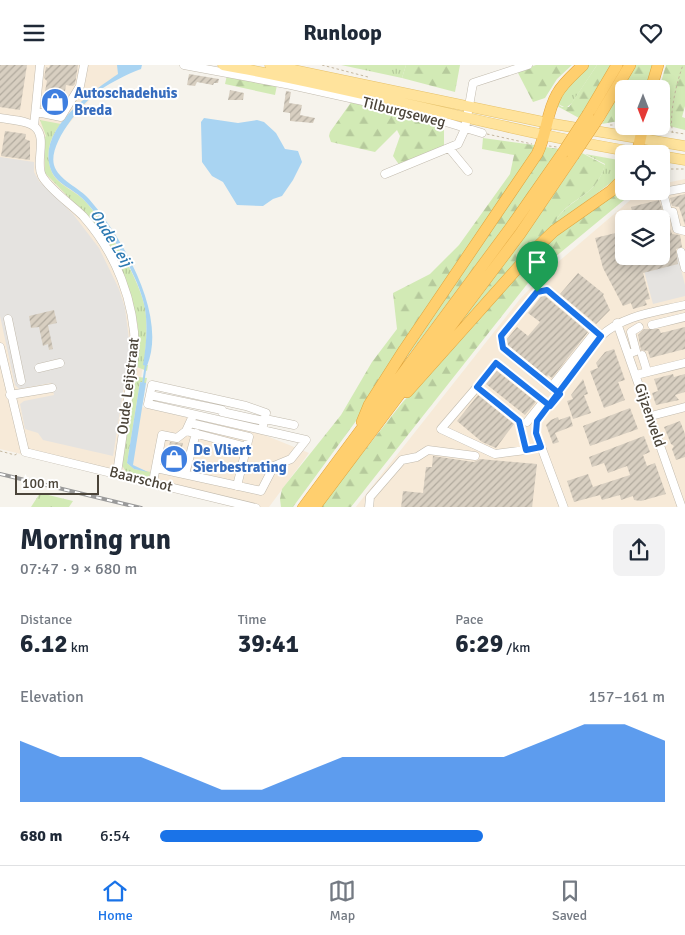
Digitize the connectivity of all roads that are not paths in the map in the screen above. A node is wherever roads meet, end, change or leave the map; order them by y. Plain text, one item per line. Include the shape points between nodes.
1 (40, 65) edge
2 (84, 65) edge
3 (184, 65) edge
4 (223, 65) edge
5 (528, 65) edge
6 (583, 65) edge
7 (616, 65) edge
8 (630, 65) edge
9 (658, 65) edge
10 (278, 67) edge
11 (654, 80) edge
12 (37, 112) junction
13 (468, 113) junction
14 (593, 115) junction
15 (0, 118) edge
16 (548, 123) junction
17 (34, 126) junction
18 (465, 129) junction
19 (615, 129) edge
20 (482, 133) road end
21 (654, 135) edge
22 (543, 141) junction
23 (685, 145) edge
24 (449, 148) junction
25 (615, 150) edge
26 (567, 153) junction
27 (670, 158) edge
28 (685, 160) edge
29 (468, 171) dead end
30 (385, 174) dead end
31 (615, 187) edge
32 (685, 188) edge
33 (685, 231) edge
34 (681, 252) dead end
35 (685, 268) edge
36 (684, 305) edge
37 (685, 316) edge
38 (6, 320) edge
39 (617, 323) junction
40 (652, 325) dead end
41 (639, 327) dead end
42 (599, 334) junction
43 (0, 347) edge
44 (628, 353) junction
45 (642, 355) dead end
46 (60, 363) dead end
47 (685, 363) edge
48 (39, 368) dead end
49 (647, 371) junction
50 (636, 375) junction
51 (21, 381) dead end
52 (552, 386) junction
53 (52, 387) dead end
54 (477, 387) junction
55 (560, 394) junction
56 (10, 395) junction
57 (150, 395) junction
58 (209, 397) junction
59 (224, 401) junction
60 (547, 403) junction
61 (206, 406) junction
62 (685, 407) edge
63 (194, 414) junction
64 (221, 414) junction
65 (382, 416) junction
66 (651, 416) junction
67 (204, 417) junction
68 (265, 420) junction
69 (527, 422) dead end
70 (190, 423) junction
71 (240, 425) junction
72 (294, 425) dead end
73 (262, 430) junction
74 (186, 431) junction
75 (196, 433) junction
76 (358, 433) junction
77 (237, 434) junction
78 (247, 447) junction
79 (541, 447) junction
80 (526, 450) junction
81 (475, 456) dead end
82 (156, 468) junction
83 (117, 473) junction
84 (185, 475) junction
85 (206, 479) junction
86 (153, 482) junction
87 (237, 487) junction
88 (255, 490) junction
89 (202, 494) junction
90 (253, 507) edge
91 (303, 507) edge
92 (314, 507) edge
93 (369, 507) edge
94 (564, 507) edge
95 (682, 507) edge

1 - 12 street
2 - 12 street via 80,86 62,117
3 - 18 street, Tilburgseweg via 412,112
4 - 10 main road, Tilburgseweg
5 - 13 street via 473,83
6 - 16 highway via 559,90
7 - 14 highway
8 - 14 highway
9 - 11 highway
10 - 13 main road, Tilburgseweg
12 - 17 street
13 - 16 main road, Tilburgseweg
13 - 18 street
13 - 22 main road, Tilburgseweg
14 - 26 highway, bridge
15 - 17 street
16 - 19 main road, Tilburgseweg
16 - 22 highway
17 - 83 street, Oude Leijstraat via 40,137 41,174 104,243 131,308 135,351
18 - 20 street, Tilburgseweg
18 - 24 street via 460,140
21 - 23 main road, Tilburgseweg
22 - 25 main road, Tilburgseweg
22 - 76 highway via 513,191 368,405
24 - 29 street
24 - 30 street
26 - 65 highway via 520,234
26 - 76 highway
27 - 28 main road
31 - 65 highway via 554,231 530,254 415,386
32 - 33 street via 663,192 677,229
34 - 35 street
36 - 37 street
36 - 39 street
37 - 40 street
38 - 51 street
39 - 42 street
39 - 44 street, Gijzenveld
41 - 44 street via 631,332 636,351
42 - 52 street
42 - 52 street via 547,290 537,292 501,336 503,348
42 - 55 street
43 - 56 street
44 - 50 street, Gijzenveld
45 - 49 street
46 - 48 street
47 - 49 street
49 - 50 street
50 - 66 street, Gijzenveld
52 - 55 street
53 - 56 street
54 - 60 street via 496,363
54 - 80 street via 519,421
54 - 80 street via 441,429 495,454
55 - 60 street
56 - 83 street, Baarschot via 24,452
57 - 58 street via 152,385
57 - 61 street
57 - 63 street via 148,404
58 - 59 street
58 - 61 street
59 - 64 street
59 - 68 street via 266,413
60 - 69 street
60 - 79 street via 536,425
61 - 64 street
61 - 67 street
62 - 66 street
63 - 67 street
63 - 70 street
64 - 67 street
64 - 68 street
64 - 71 street
65 - 92 highway
66 - 95 street, Gijzenveld
68 - 72 street
68 - 73 street
70 - 74 street
70 - 77 street
71 - 73 street
71 - 77 street
73 - 88 street via 306,440 292,459 274,466 261,491
74 - 75 street
74 - 82 street via 177,438 162,435
75 - 78 street
75 - 84 street
76 - 91 highway
77 - 78 street via 249,437
78 - 87 street
79 - 80 street
79 - 94 street
81 - 93 street via 428,450 417,457 402,460 370,497
82 - 84 street
82 - 86 street
83 - 86 street, Baarschot
84 - 85 street
85 - 87 street
85 - 89 street
86 - 89 street, Baarschot
87 - 88 street
88 - 90 street
89 - 90 street, Baarschot

